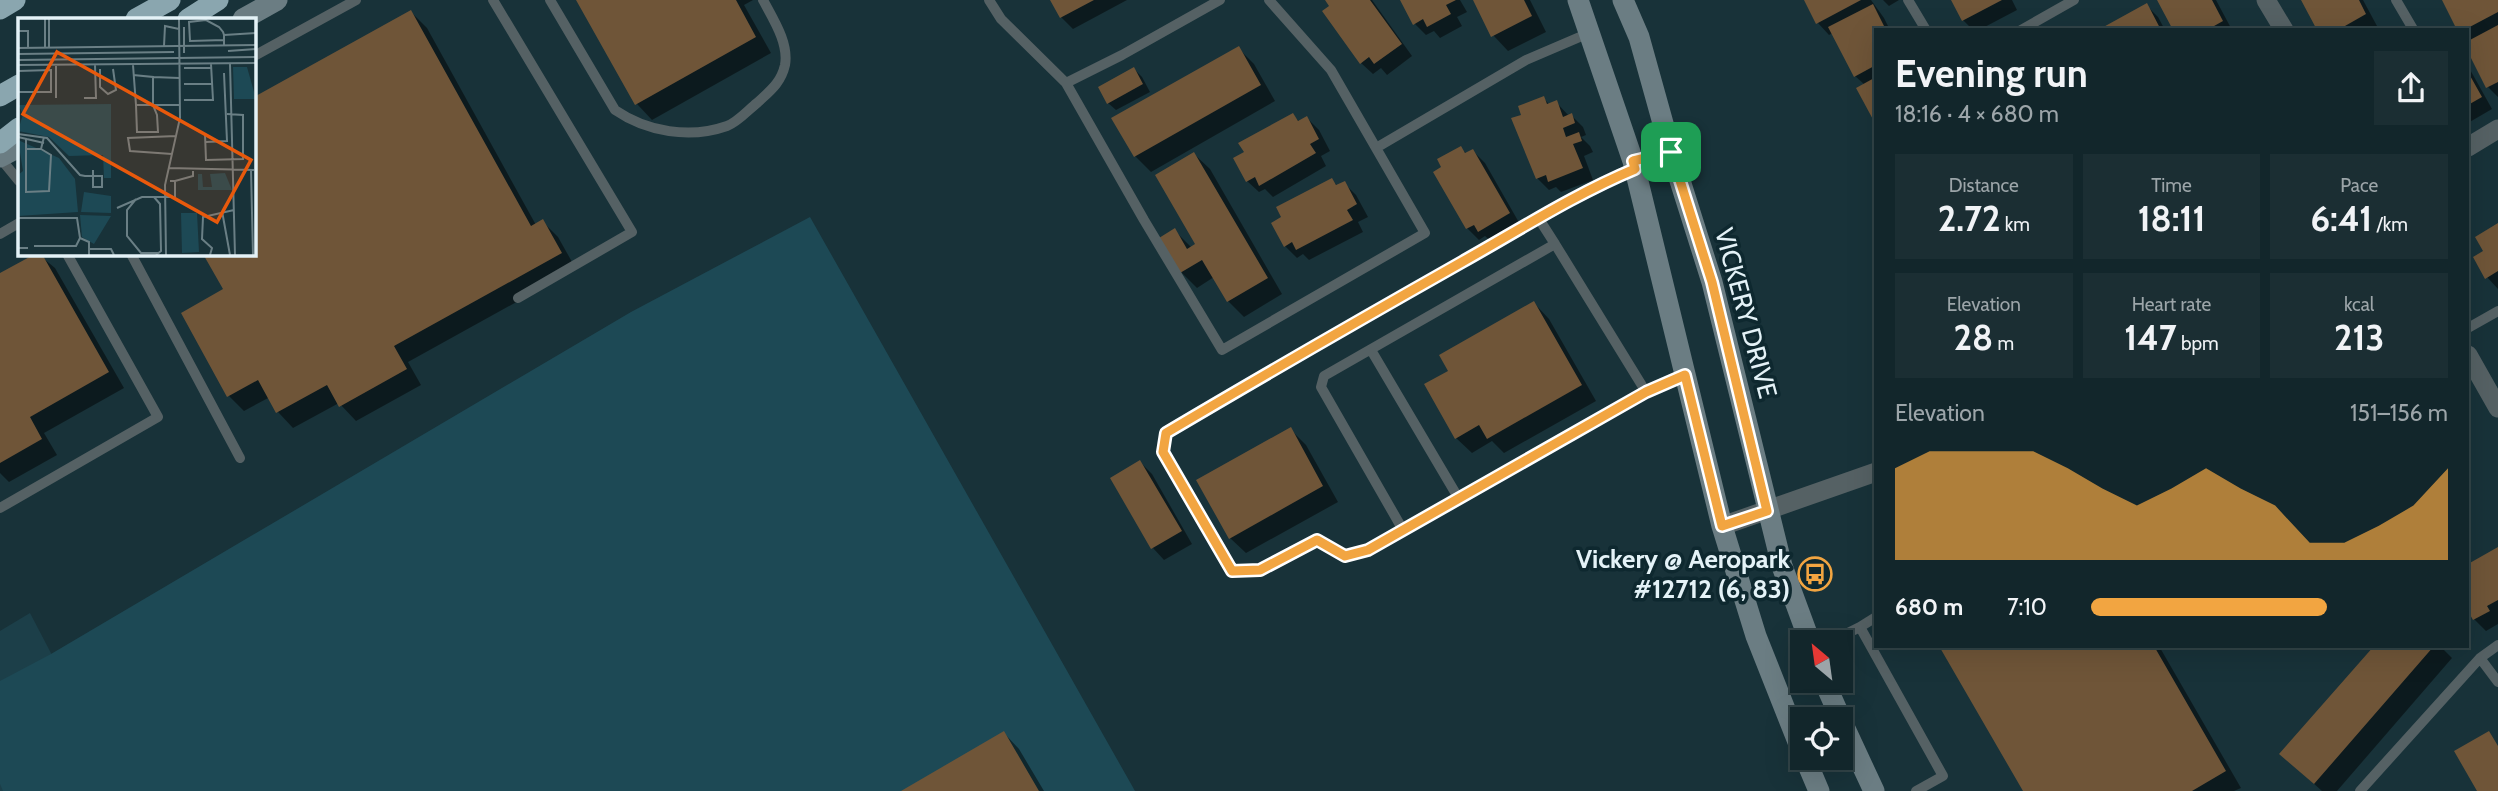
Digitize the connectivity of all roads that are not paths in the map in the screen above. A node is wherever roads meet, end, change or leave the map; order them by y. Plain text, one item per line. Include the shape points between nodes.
1 (15, 0) edge
2 (170, 0) edge
3 (218, 0) edge
4 (277, 0) edge
5 (356, 0) edge
6 (493, 0) edge
7 (550, 0) edge
8 (763, 0) edge
9 (989, 0) edge
10 (1220, 0) edge
11 (1269, 0) edge
12 (1578, 0) edge
13 (1623, 0) edge
14 (1908, 0) edge
15 (2074, 0) edge
16 (2266, 0) edge
17 (2396, 0) edge
18 (0, 9) edge
19 (138, 18) edge
20 (190, 18) edge
21 (245, 18) edge
22 (1925, 28) edge
23 (2025, 28) edge
24 (2283, 28) edge
25 (2412, 28) edge
26 (1589, 33) junction
27 (256, 55) edge
28 (1066, 83) junction
29 (18, 86) edge
30 (0, 96) edge
31 (18, 129) edge
32 (2498, 129) edge
33 (0, 143) edge
34 (2469, 146) edge
35 (18, 148) edge
36 (1376, 148) junction
37 (1671, 152) junction
38 (0, 158) edge
39 (1634, 165) junction
40 (18, 180) edge
41 (1539, 219) junction
42 (18, 224) edge
43 (0, 234) edge
44 (1555, 244) junction
45 (68, 256) edge
46 (132, 256) edge
47 (518, 298) dead end
48 (2498, 311) edge
49 (2469, 327) edge
50 (1371, 350) junction
51 (2469, 357) edge
52 (1685, 375) junction
53 (1646, 392) junction
54 (2498, 408) edge
55 (240, 458) dead end
56 (1874, 473) edge
57 (1459, 499) junction
58 (0, 508) edge
59 (1767, 511) junction
60 (1722, 526) junction
61 (1403, 530) junction
62 (1874, 618) edge
63 (1860, 627) junction
64 (1806, 630) edge
65 (1853, 630) edge
66 (2498, 645) edge
67 (2480, 658) junction
68 (2498, 682) edge
69 (1790, 722) edge
70 (1853, 746) edge
71 (1810, 770) edge
72 (1819, 791) edge
73 (1874, 791) edge
74 (1916, 791) edge
75 (2360, 791) edge

1 - 18 highway
2 - 19 highway
3 - 20 highway
4 - 21 main road
5 - 27 lane
6 - 47 lane via 632,232
7 - 8 lane via 615,110 632,121 682,134 729,125 777,85 785,50
9 - 28 lane via 1001,19
10 - 28 lane
11 - 36 lane via 1331,70
12 - 26 main road
13 - 37 main road, VICKERY DRIVE via 1639,37
14 - 22 lane
15 - 23 lane
16 - 24 street
17 - 25 lane
26 - 36 lane via 1526,60
26 - 39 main road
28 - 36 lane via 1222,350 1424,233
29 - 30 highway
31 - 33 highway
32 - 34 street
35 - 38 main road
37 - 39 main road
37 - 59 main road, VICKERY DRIVE via 1712,282
38 - 40 lane
39 - 41 lane
39 - 52 main road
41 - 44 lane
41 - 61 lane via 1166,433 1163,452 1232,571 1260,570 1317,540 1345,556 1368,550
42 - 43 lane
44 - 50 lane
44 - 53 lane
45 - 58 lane via 158,417
46 - 55 lane
48 - 49 lane
50 - 57 lane
50 - 61 lane via 1324,376 1321,387
51 - 54 street
52 - 53 lane
52 - 60 main road
53 - 57 lane
56 - 59 street
57 - 61 lane
59 - 60 street
59 - 64 main road, VICKERY DRIVE
60 - 69 main road via 1756,636
62 - 63 lane
63 - 65 lane
63 - 74 lane via 1943,776
66 - 67 lane
67 - 68 lane
67 - 75 lane
70 - 73 main road
71 - 72 main road

